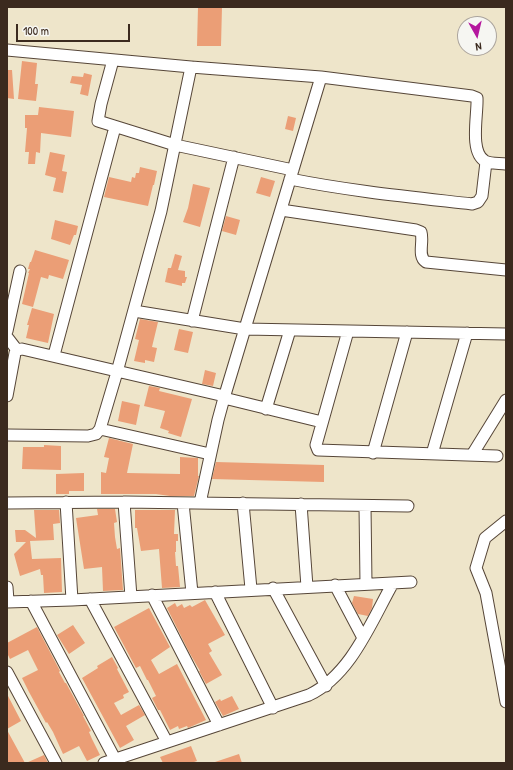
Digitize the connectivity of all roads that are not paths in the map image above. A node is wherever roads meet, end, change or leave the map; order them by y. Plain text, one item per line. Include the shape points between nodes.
1 (7, 50) edge
2 (113, 60) junction
3 (191, 67) junction
4 (321, 77) junction
5 (115, 127) junction
6 (175, 145) junction
7 (234, 157) junction
8 (486, 162) junction
9 (506, 164) edge
10 (292, 174) junction
11 (281, 210) junction
12 (506, 270) edge
13 (20, 271) dead end
14 (134, 311) junction
15 (192, 320) junction
16 (245, 329) junction
17 (290, 330) junction
18 (7, 331) edge
19 (348, 331) junction
20 (407, 332) junction
21 (467, 333) junction
22 (506, 334) edge
23 (7, 337) edge
24 (17, 350) junction
25 (54, 355) junction
26 (117, 372) junction
27 (7, 396) edge
28 (224, 398) junction
29 (506, 400) edge
30 (266, 409) junction
31 (322, 422) junction
32 (100, 429) junction
33 (7, 435) edge
34 (373, 453) junction
35 (210, 454) junction
36 (432, 454) junction
37 (472, 455) junction
38 (497, 456) dead end
39 (66, 502) junction
40 (124, 502) junction
41 (7, 503) edge
42 (183, 503) junction
43 (200, 503) junction
44 (243, 504) junction
45 (301, 504) junction
46 (365, 506) junction
47 (408, 506) dead end
48 (506, 521) edge
49 (411, 582) dead end
50 (393, 583) junction
51 (366, 584) junction
52 (335, 585) junction
53 (7, 587) edge
54 (307, 587) junction
55 (273, 588) junction
56 (251, 589) junction
57 (215, 592) junction
58 (192, 593) junction
59 (152, 595) junction
60 (131, 597) junction
61 (90, 599) junction
62 (72, 600) junction
63 (31, 601) junction
64 (8, 602) edge
65 (363, 638) junction
66 (7, 672) edge
67 (326, 686) junction
68 (506, 702) edge
69 (273, 708) junction
70 (219, 725) junction
71 (167, 742) junction
72 (110, 761) edge
73 (56, 763) edge

1 - 2 street
2 - 3 street
2 - 5 street via 97,119
3 - 4 street
3 - 6 street
4 - 8 street via 477,98 477,151
4 - 10 street
5 - 6 street
5 - 25 street
6 - 7 street
6 - 14 street via 161,211
7 - 10 street
7 - 15 street
8 - 9 street
8 - 10 street via 482,196 478,202 472,204 322,185
10 - 11 street
11 - 12 street via 416,230 421,232 421,256 426,262
11 - 16 street
13 - 18 street
14 - 15 street
14 - 26 street
15 - 16 street
16 - 17 street
16 - 28 street
17 - 19 street
17 - 30 street
19 - 20 street
19 - 31 street
20 - 21 street
20 - 34 street
21 - 22 street
21 - 36 street
23 - 24 street
24 - 25 street
24 - 27 street
25 - 26 street
26 - 28 street
26 - 32 street
28 - 30 street
28 - 35 street
29 - 37 street
30 - 31 street
31 - 34 street via 316,445 318,450
32 - 33 street via 96,434 88,436
32 - 35 street
34 - 36 street
35 - 43 street
36 - 37 street
37 - 38 street
39 - 40 street
39 - 41 street
39 - 62 street
40 - 42 street
40 - 60 street
42 - 43 street
42 - 58 street
43 - 44 street
44 - 45 street
44 - 56 street
45 - 46 street
45 - 54 street
46 - 47 street
46 - 51 street
48 - 68 street via 485,538 476,568 486,593
49 - 50 street
50 - 51 street
50 - 65 street
51 - 52 street
52 - 54 street
52 - 65 street
53 - 64 street
54 - 55 street
55 - 56 street
55 - 67 street
56 - 57 street
57 - 58 street
57 - 69 street
58 - 59 street
59 - 60 street
59 - 70 street
60 - 61 street
61 - 62 street
61 - 71 street
62 - 63 street
63 - 64 street
63 - 72 street
65 - 67 street via 339,674
66 - 73 street
67 - 69 street via 309,696
69 - 70 street
70 - 71 street
71 - 72 street

